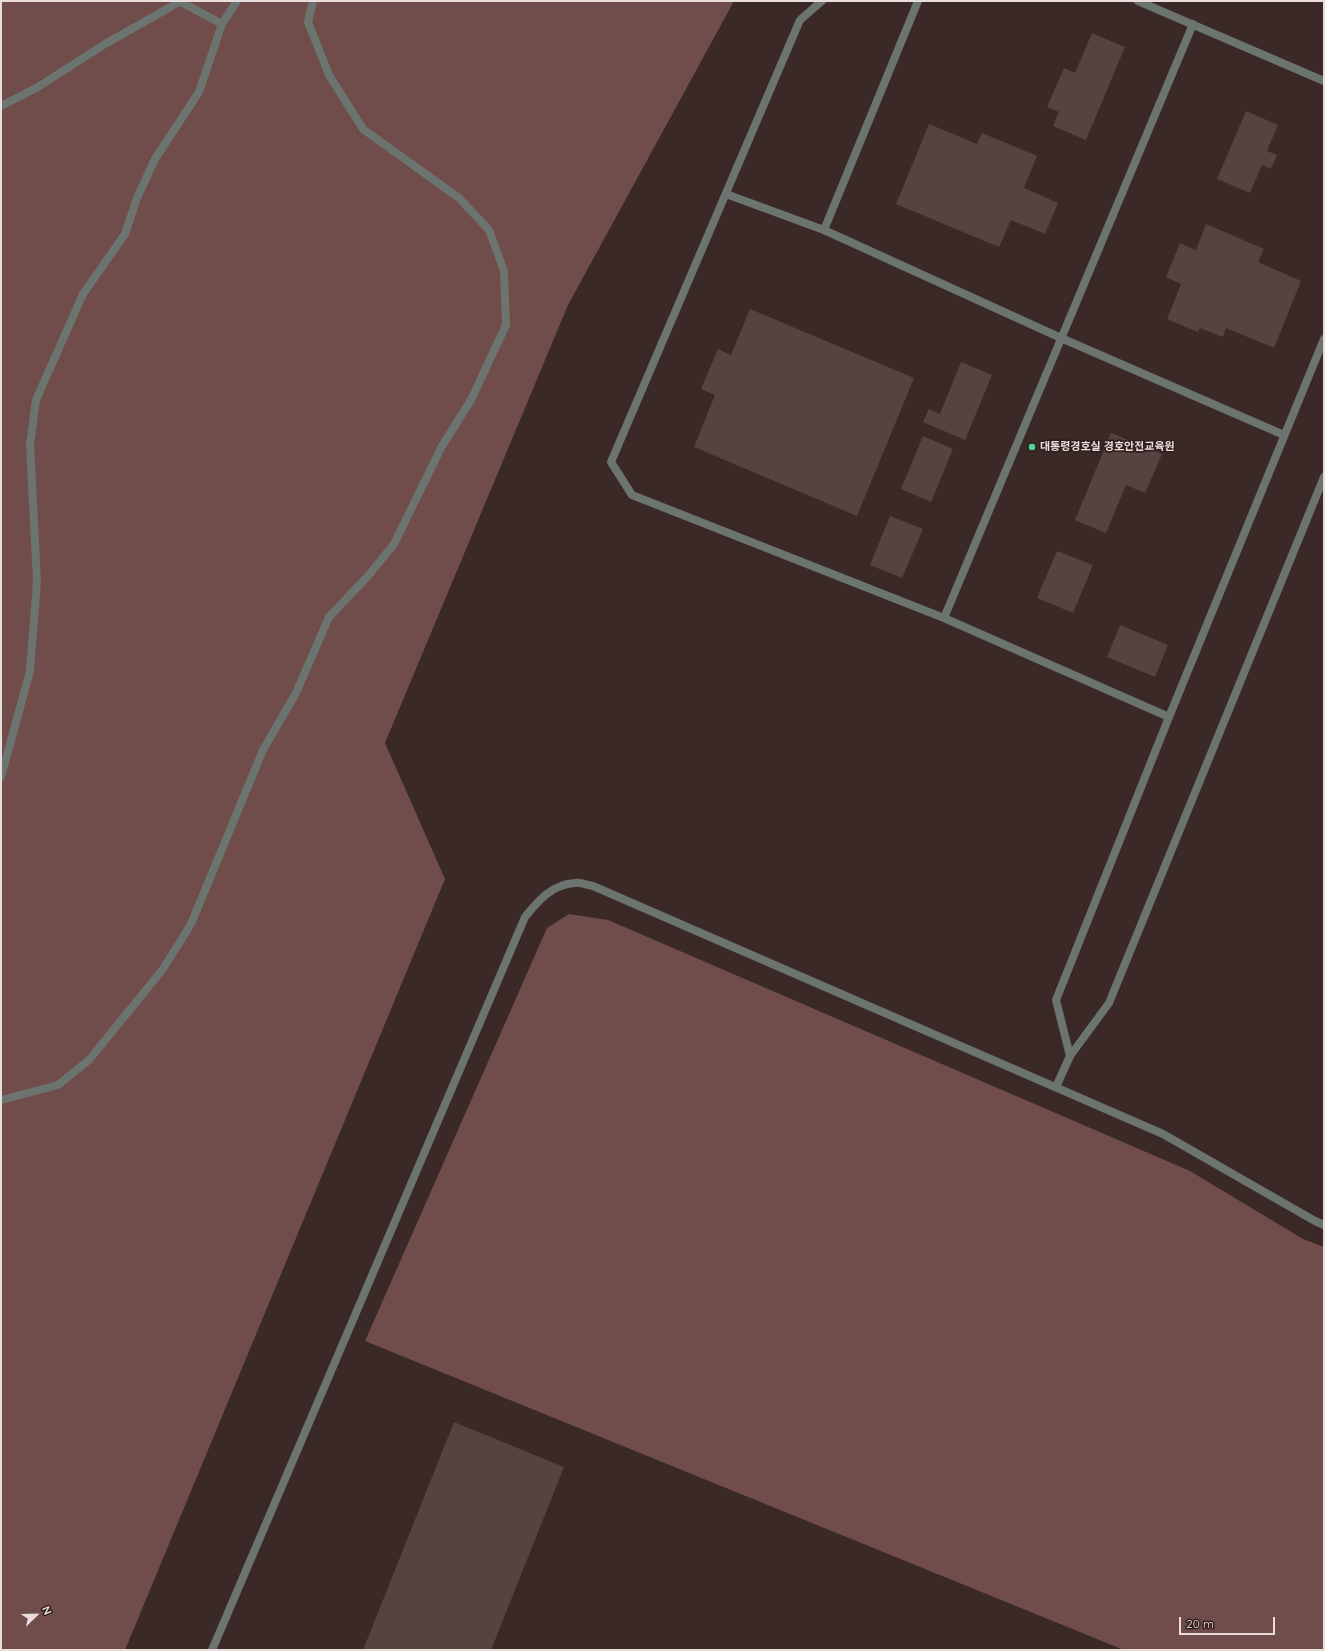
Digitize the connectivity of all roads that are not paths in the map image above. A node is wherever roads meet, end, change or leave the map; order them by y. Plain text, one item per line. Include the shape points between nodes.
1 (181, 1) edge
2 (237, 1) edge
3 (313, 1) edge
4 (822, 1) edge
5 (918, 1) edge
6 (1138, 1) edge
7 (222, 24) junction
8 (1193, 24) junction
9 (1324, 81) edge
10 (1, 106) edge
11 (726, 194) junction
12 (824, 230) junction
13 (1061, 338) junction
14 (1324, 339) edge
15 (1284, 435) junction
16 (1324, 478) edge
17 (944, 618) junction
18 (1169, 717) junction
19 (1, 777) edge
20 (1070, 1056) junction
21 (1056, 1087) junction
22 (1, 1100) edge
23 (1324, 1225) edge
24 (212, 1650) edge

1 - 7 lane
1 - 10 lane via 105,44 38,87
2 - 7 lane
3 - 22 lane via 308,22 329,75 363,129 460,198 489,230 504,271 506,324 471,400 442,446 394,544 329,617 296,693 263,750 191,924 163,969 89,1060 58,1085
4 - 11 lane via 800,20
5 - 12 lane
6 - 8 lane
7 - 19 lane via 199,92 155,159 137,198 125,234 83,294 36,400 30,444 37,581 30,671
8 - 9 lane
8 - 13 lane
11 - 12 lane
11 - 17 lane via 611,462 632,495
12 - 13 lane
13 - 15 lane
13 - 17 lane
14 - 15 lane
15 - 18 lane
16 - 20 lane via 1109,1003
17 - 18 lane
18 - 20 lane via 1056,1000
20 - 21 lane
21 - 23 lane via 1163,1134
21 - 24 lane via 593,886 575,883 558,886 540,898 525,917

